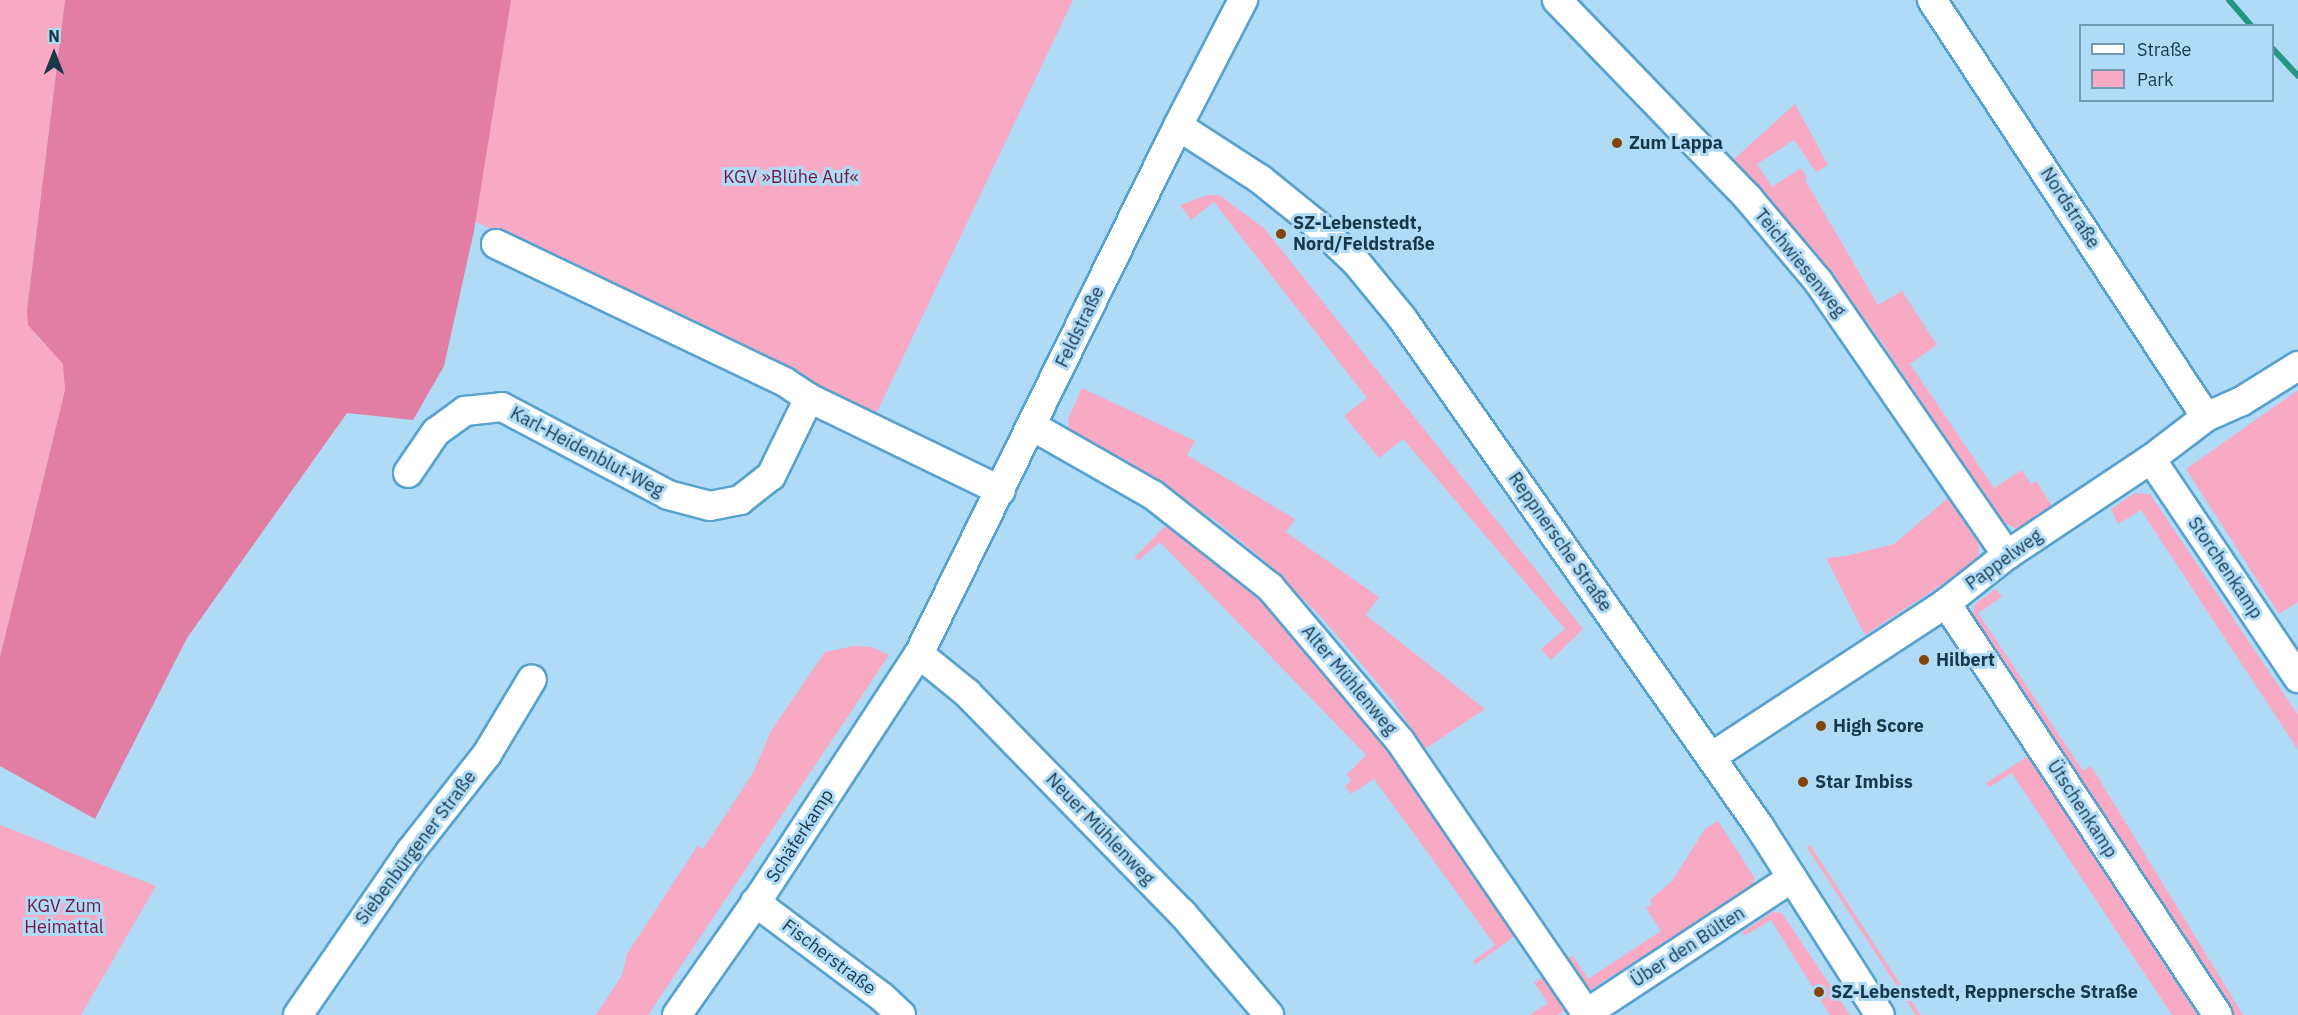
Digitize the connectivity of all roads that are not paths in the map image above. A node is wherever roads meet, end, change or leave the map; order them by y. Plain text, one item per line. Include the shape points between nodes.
1 (1243, 0) edge
2 (1557, 0) edge
3 (1932, 0) edge
4 (1178, 126) junction
5 (496, 244) dead end
6 (2298, 366) edge
7 (809, 398) junction
8 (2206, 417) junction
9 (1032, 426) junction
10 (2151, 459) junction
11 (408, 473) dead end
12 (1001, 490) junction
13 (2007, 555) junction
14 (1946, 603) junction
15 (919, 654) junction
16 (2298, 678) edge
17 (532, 679) dead end
18 (1711, 757) junction
19 (1792, 878) junction
20 (755, 902) junction
21 (1585, 1014) edge
22 (298, 1015) edge
23 (677, 1015) edge
24 (900, 1015) edge
25 (1269, 1015) edge
26 (1880, 1015) edge
27 (2218, 1015) edge

1 - 4 street, Feldstraße
2 - 13 street, Teichwiesenweg via 1748,198 1818,281
3 - 8 street, Nordstraße
4 - 9 street, Feldstraße
4 - 18 street, Reppnersche Straße via 1260,178 1356,261 1402,318
5 - 7 street via 785,382
6 - 8 street, Pappelweg via 2242,401
7 - 11 street, Karl-Heidenblut-Weg via 771,476 740,500 710,506 668,495 502,406 465,411 436,432
7 - 12 street
8 - 10 street, Pappelweg
9 - 12 street, Feldstraße
9 - 21 street, Alter Mühlenweg via 1153,495 1270,587 1400,741
10 - 13 street, Pappelweg
10 - 16 street, Storchenkamp
12 - 15 street, Feldstraße
13 - 14 street, Pappelweg
14 - 18 street, Pappelweg
14 - 27 street, Ütschenkamp
15 - 20 street, Schäferkamp
15 - 25 street, Neuer Mühlenweg via 968,693 1182,913
17 - 22 street, Siebenbürgener Straße via 487,754 404,860
18 - 19 street, Reppnersche Straße
19 - 21 street, Über den Bülten
19 - 26 street, Reppnersche Straße
20 - 23 street, Schäferkamp
20 - 24 street, Fischerstraße via 882,997

